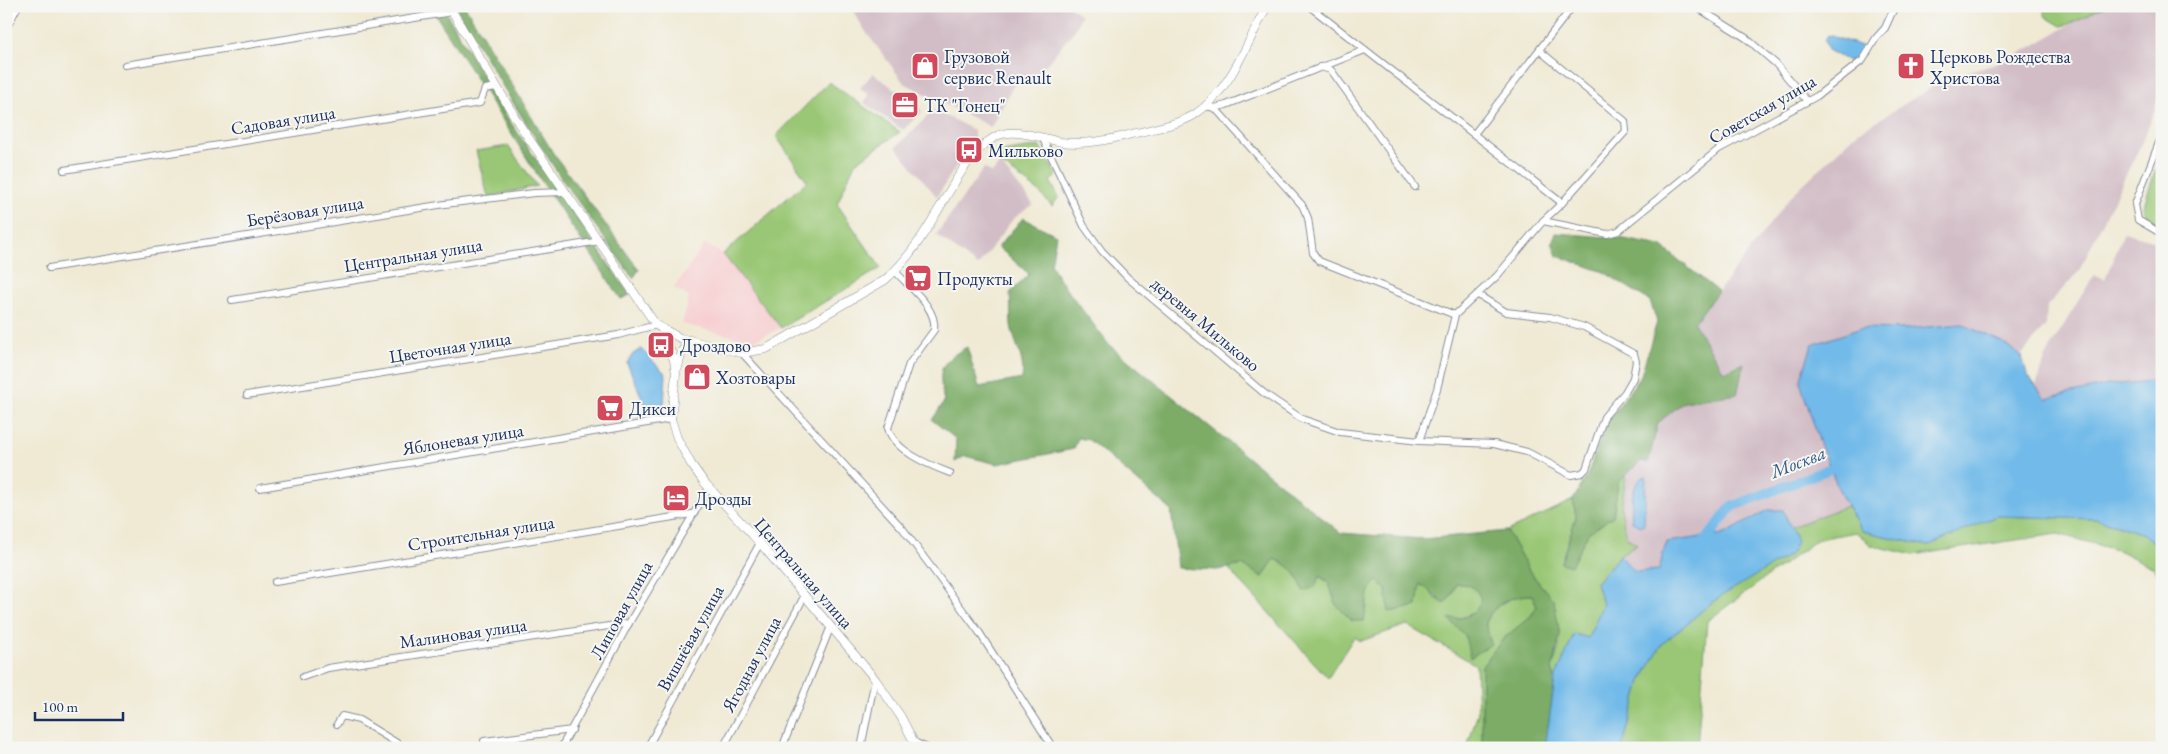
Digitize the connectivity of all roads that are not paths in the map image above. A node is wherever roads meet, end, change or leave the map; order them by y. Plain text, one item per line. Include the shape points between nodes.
1 (18, 6) edge
2 (1267, 6) edge
3 (1309, 6) edge
4 (1573, 6) edge
5 (1695, 6) edge
6 (1894, 8) edge
7 (450, 9) edge
8 (6, 29) edge
9 (1365, 50) junction
10 (1540, 52) junction
11 (125, 65) dead end
12 (1317, 68) junction
13 (496, 87) junction
14 (1806, 101) junction
15 (1205, 106) junction
16 (1215, 108) junction
17 (1474, 134) junction
18 (2162, 135) edge
19 (1043, 139) junction
20 (64, 170) dead end
21 (1415, 187) dead end
22 (566, 192) junction
23 (1562, 203) junction
24 (1544, 222) junction
25 (2162, 234) edge
26 (600, 241) junction
27 (49, 268) dead end
28 (895, 271) junction
29 (1478, 295) junction
30 (232, 300) dead end
31 (1455, 316) junction
32 (659, 328) junction
33 (690, 340) junction
34 (742, 353) junction
35 (676, 374) junction
36 (247, 395) dead end
37 (671, 419) junction
38 (1419, 442) junction
39 (950, 474) dead end
40 (260, 488) dead end
41 (709, 488) junction
42 (692, 514) junction
43 (760, 543) junction
44 (275, 582) dead end
45 (805, 595) junction
46 (629, 624) junction
47 (832, 626) junction
48 (303, 676) dead end
49 (875, 679) junction
50 (336, 724) dead end
51 (572, 730) junction
52 (484, 741) dead end
53 (916, 746) edge
54 (405, 748) edge
55 (561, 748) edge
56 (647, 748) edge
57 (723, 748) edge
58 (782, 748) edge
59 (861, 748) edge
60 (927, 748) edge
61 (1052, 748) edge

1 - 8 street
2 - 15 street via 1218,93
3 - 9 street
4 - 10 street
5 - 14 street via 1746,38 1776,64
6 - 14 street, Советская улица via 1886,28 1863,60
7 - 11 street
7 - 13 street
9 - 12 street
9 - 17 street
10 - 17 street
10 - 23 street via 1625,121 1627,126
12 - 16 street
12 - 21 street via 1322,66 1331,70
13 - 20 street, Садовая улица via 485,89 480,103
13 - 22 street
14 - 24 street, Советская улица via 1719,149 1618,231 1606,234
15 - 16 street
15 - 19 street via 1192,116 1108,140 1086,143
16 - 31 street via 1302,205 1308,218 1313,253 1319,261
17 - 23 street
18 - 25 street via 2135,204 2138,220
19 - 28 street via 1004,134 977,151 911,253
19 - 38 street, деревня Мильково via 1080,218 1102,251 1128,278 1266,394 1302,419 1340,432
22 - 26 street
22 - 27 street, Берёзовая улица via 436,206
23 - 24 street
24 - 29 street
26 - 30 street, Центральная улица
26 - 32 street
28 - 34 street via 885,280 766,349
28 - 39 street via 930,310 935,324 909,364 888,428 890,437
29 - 31 street
29 - 38 street, деревня Мильково via 1506,312 1550,317 1584,327 1634,354 1633,378 1601,423 1586,469 1577,475 1571,475 1527,452 1494,444
31 - 38 street via 1437,389
32 - 33 street
32 - 35 street via 674,360
32 - 36 street, Цветочная улица
33 - 34 street
33 - 35 street via 682,351
34 - 61 street via 914,543 979,632
35 - 37 street
37 - 40 street, Яблоневая улица
37 - 41 street, Центральная улица via 691,464
41 - 42 street, Липовая улица
41 - 43 street, Центральная улица
42 - 44 street, Строительная улица
42 - 46 street, Липовая улица
43 - 45 street, Центральная улица
43 - 56 street, Вишнёвая улица
45 - 47 street, Центральная улица
45 - 57 street, Ягодная улица
46 - 48 street, Малиновая улица via 328,668
46 - 51 street, Липовая улица
47 - 49 street, Центральная улица
47 - 58 street
49 - 53 street, Центральная улица
49 - 59 street
50 - 54 street via 342,716 359,720
51 - 52 street
51 - 55 street, Липовая улица
53 - 60 street

